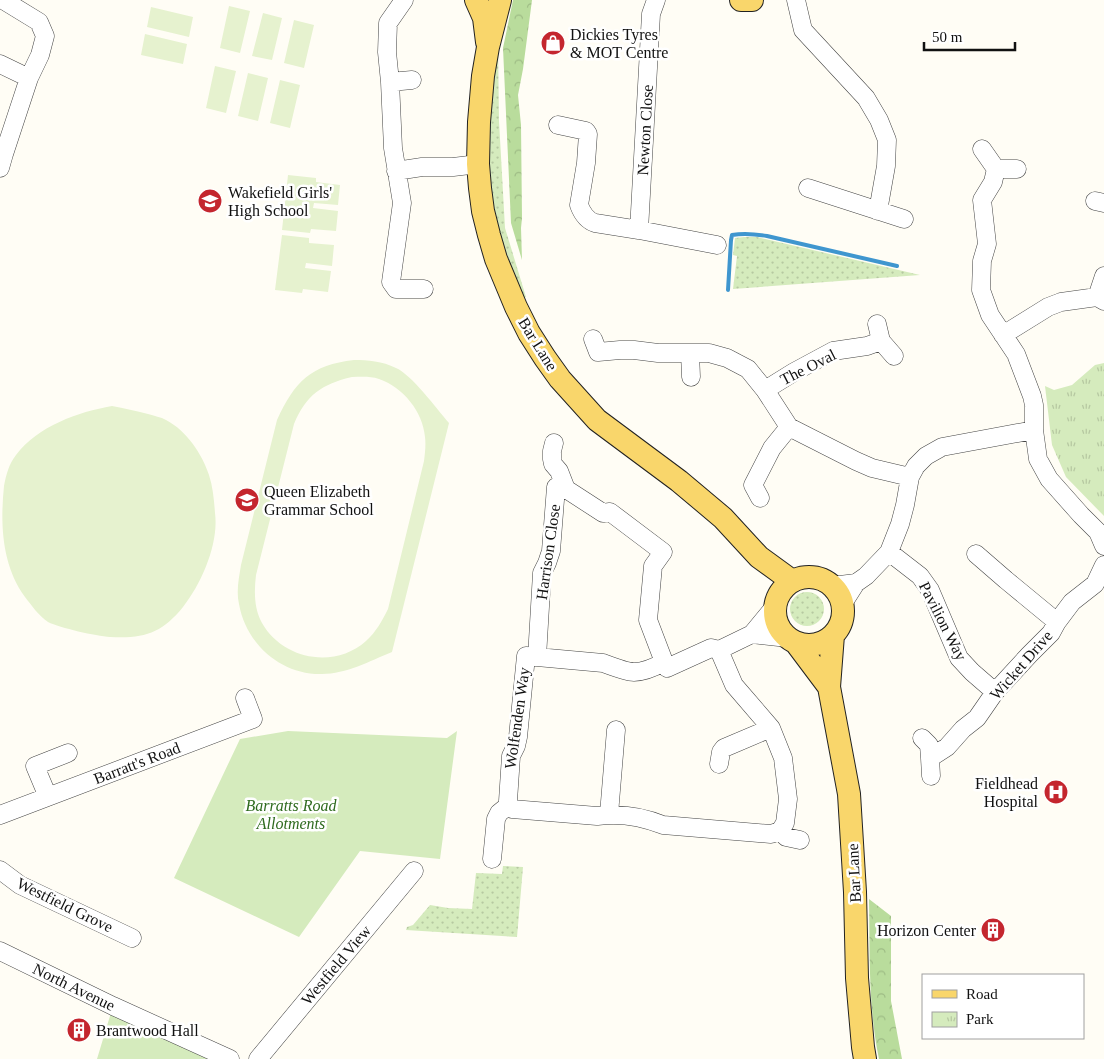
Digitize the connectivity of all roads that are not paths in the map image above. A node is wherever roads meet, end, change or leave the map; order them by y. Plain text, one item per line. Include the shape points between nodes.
1 (4, 0) edge
2 (404, 0) edge
3 (476, 0) edge
4 (500, 0) edge
5 (656, 0) edge
6 (741, 0) edge
7 (752, 0) edge
8 (796, 0) edge
9 (488, 48) junction
10 (0, 64) edge
11 (29, 78) junction
12 (412, 80) dead end
13 (390, 82) junction
14 (558, 125) dead end
15 (982, 149) dead end
16 (1, 158) edge
17 (478, 164) junction
18 (996, 169) junction
19 (1017, 169) dead end
20 (396, 171) junction
21 (808, 188) dead end
22 (878, 210) junction
23 (904, 219) dead end
24 (639, 230) junction
25 (717, 245) dead end
26 (1104, 276) edge
27 (424, 289) dead end
28 (1101, 299) edge
29 (877, 324) dead end
30 (1003, 335) junction
31 (593, 339) dead end
32 (881, 341) junction
33 (690, 353) junction
34 (894, 356) dead end
35 (691, 377) dead end
36 (765, 390) junction
37 (789, 427) junction
38 (1034, 430) junction
39 (554, 443) dead end
40 (910, 477) junction
41 (566, 489) junction
42 (760, 498) dead end
43 (1104, 546) edge
44 (889, 552) junction
45 (976, 554) dead end
46 (759, 557) junction
47 (1104, 565) edge
48 (792, 581) junction
49 (837, 596) junction
50 (776, 602) junction
51 (1057, 622) junction
52 (752, 634) junction
53 (833, 635) junction
54 (792, 640) junction
55 (718, 650) junction
56 (537, 656) junction
57 (664, 662) junction
58 (829, 687) junction
59 (995, 692) junction
60 (244, 698) dead end
61 (771, 728) junction
62 (616, 730) dead end
63 (922, 738) dead end
64 (68, 753) dead end
65 (930, 758) junction
66 (719, 764) dead end
67 (931, 776) dead end
68 (48, 797) junction
69 (509, 805) junction
70 (609, 814) junction
71 (0, 815) edge
72 (780, 831) junction
73 (800, 840) dead end
74 (492, 859) dead end
75 (0, 870) edge
76 (414, 871) dead end
77 (132, 938) dead end
78 (0, 951) edge
79 (230, 1059) edge
80 (258, 1059) edge
81 (865, 1059) edge

1 - 11 street via 39,22 45,36
2 - 13 street via 388,23 386,52
3 - 9 main road, Bar Lane via 484,18
4 - 9 main road, Bar Lane
5 - 24 street, Newton Close via 651,14
6 - 7 main road
8 - 22 street via 803,30 866,98 887,140
9 - 17 main road, Bar Lane
10 - 11 street
11 - 16 street
12 - 13 street
13 - 20 street
14 - 24 street via 588,134 579,205 587,219
15 - 18 street
17 - 20 street
17 - 46 main road, Bar Lane via 483,211 496,259 529,333 560,379 597,420 723,518
18 - 19 street
18 - 30 street via 993,182 982,200 987,244 982,261 981,290 990,315
20 - 27 street via 402,202 391,282 396,289
21 - 22 street
22 - 23 street
24 - 25 street
26 - 28 street
28 - 30 street via 1061,302
29 - 32 street
30 - 38 street via 1016,354 1032,396
31 - 33 street via 598,352
32 - 34 street
32 - 36 street, The Oval via 833,351
33 - 35 street
33 - 36 street via 709,352 727,358 748,369
36 - 37 street
37 - 40 street via 872,468
37 - 42 street via 772,448 753,485
38 - 40 street via 942,447 926,456
38 - 43 street via 1038,459 1049,479 1098,532
39 - 41 street, Harrison Close via 553,464
40 - 44 street via 900,524
41 - 56 street, Harrison Close via 556,487 550,551 542,572
41 - 57 street, Harrison Close via 603,513 610,512 662,552 653,566 648,620
44 - 49 street via 866,576
44 - 59 street, Pavilion Way via 920,576 930,590 959,658
45 - 51 street via 1001,586
46 - 48 main road, Bar Lane
46 - 50 main road, Bar Lane
47 - 51 street, Wicket Drive via 1094,584 1072,602
48 - 49 main road via 813,577 823,580
48 - 50 main road via 782,589
49 - 53 main road via 842,614
50 - 52 street, Wolfenden Way
50 - 54 main road via 777,622 781,631
51 - 59 street, Wicket Drive via 1051,633
52 - 54 street
52 - 55 street, Wolfenden Way
53 - 54 main road via 815,644 806,645
53 - 58 main road, Bar Lane
54 - 58 main road, Bar Lane
55 - 57 street, Wolfenden Way via 711,648 667,668
55 - 61 street via 734,684
56 - 57 street, Wolfenden Way via 603,662 634,672
56 - 69 street, Wolfenden Way via 526,656 518,737 511,756
58 - 81 main road, Bar Lane via 848,794 856,892 856,978
59 - 65 street, Wicket Drive via 977,718 947,747
60 - 68 street, Barratt's Road via 253,719
61 - 66 street via 724,748
61 - 72 street via 783,758 788,799 785,824
62 - 70 street
63 - 65 street via 929,745
64 - 68 street via 35,766
65 - 67 street
68 - 71 street, Barratt's Road
69 - 70 street via 512,808 597,816
69 - 74 street via 496,818
70 - 72 street via 649,819 663,825 771,834
72 - 73 street via 786,837
75 - 77 street, Westfield Grove via 20,885
76 - 80 street, Westfield View
78 - 79 street, North Avenue

